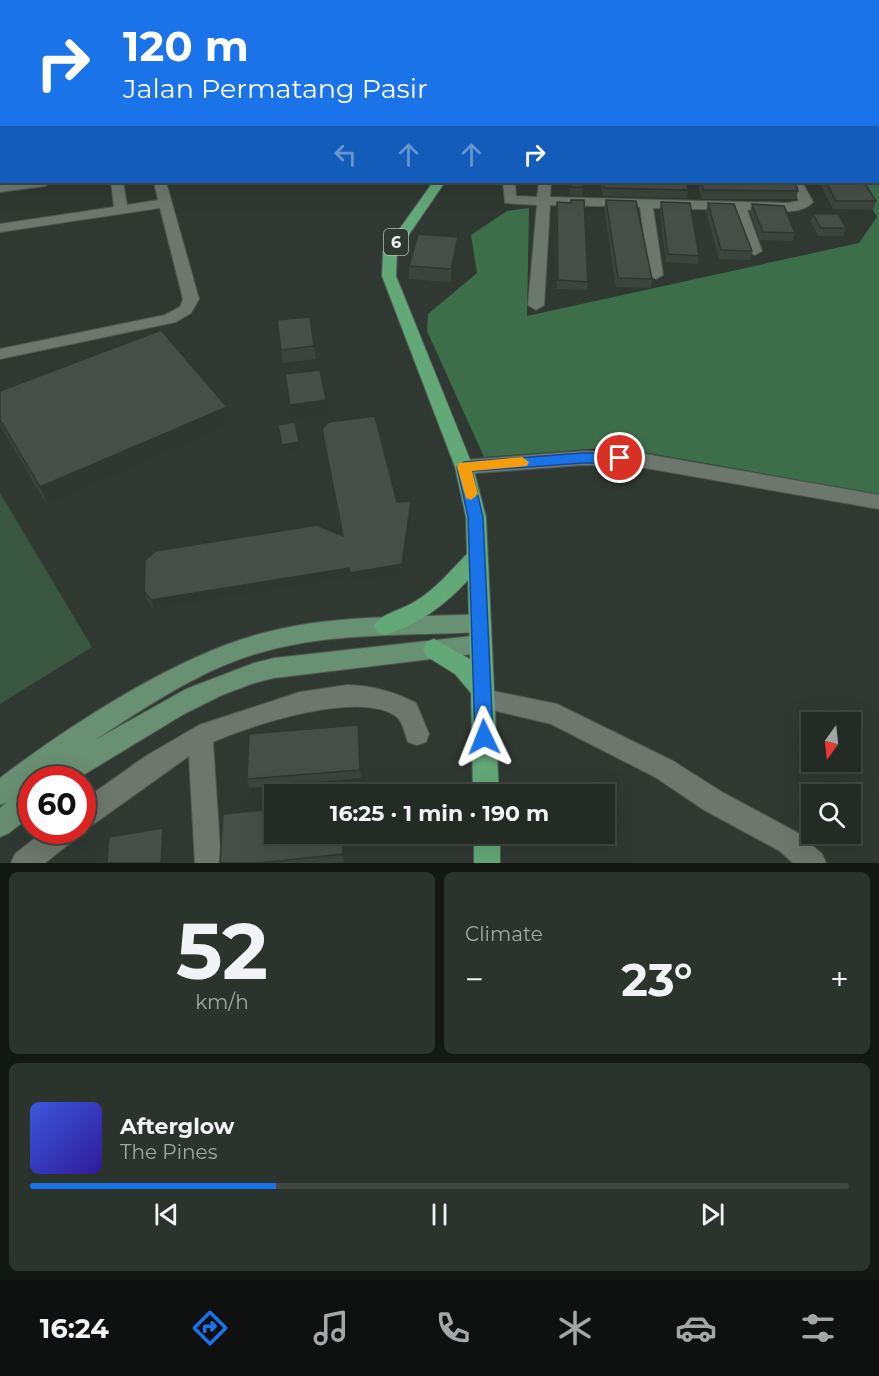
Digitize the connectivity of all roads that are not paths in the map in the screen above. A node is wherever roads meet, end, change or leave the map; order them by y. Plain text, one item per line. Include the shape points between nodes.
1 (38, 183) edge
2 (117, 183) edge
3 (160, 183) edge
4 (438, 183) edge
5 (509, 183) edge
6 (545, 183) edge
7 (796, 183) edge
8 (0, 188) edge
9 (544, 201) junction
10 (167, 203) junction
11 (646, 203) junction
12 (739, 206) junction
13 (121, 209) junction
14 (0, 228) edge
15 (754, 251) edge
16 (656, 275) dead end
17 (536, 305) dead end
18 (0, 354) edge
19 (464, 467) junction
20 (879, 502) edge
21 (477, 557) junction
22 (385, 626) junction
23 (480, 634) junction
24 (434, 649) junction
25 (482, 694) junction
26 (417, 734) dead end
27 (200, 736) junction
28 (74, 766) edge
29 (486, 784) edge
30 (0, 793) edge
31 (96, 806) edge
32 (18, 810) edge
33 (0, 824) edge
34 (48, 844) edge
35 (487, 844) edge
36 (24, 863) edge
37 (208, 863) edge
38 (487, 863) edge
39 (813, 863) edge

1 - 8 street
2 - 13 street
3 - 10 street
4 - 19 main road, 6 via 390,252 389,276
5 - 9 street via 510,200
6 - 9 street
7 - 12 street via 805,204
9 - 11 street
9 - 17 street
10 - 13 street
10 - 18 street via 191,299 186,310 170,319
11 - 12 street
11 - 16 street
12 - 15 street
13 - 14 street
19 - 20 street via 583,458 634,459
19 - 21 main road, 6 via 476,517
21 - 22 main road via 439,597
21 - 23 main road, 6
22 - 23 street
22 - 30 street via 267,641 221,657 70,741
23 - 24 street
23 - 25 main road, 6
24 - 25 main road via 463,667
24 - 28 street via 248,674 155,717
25 - 29 main road, 6
25 - 39 street via 559,716 664,769 789,842
26 - 27 street via 413,719 399,704 361,696 284,707
27 - 31 street
27 - 37 street
32 - 33 street
34 - 36 street
35 - 38 main road

